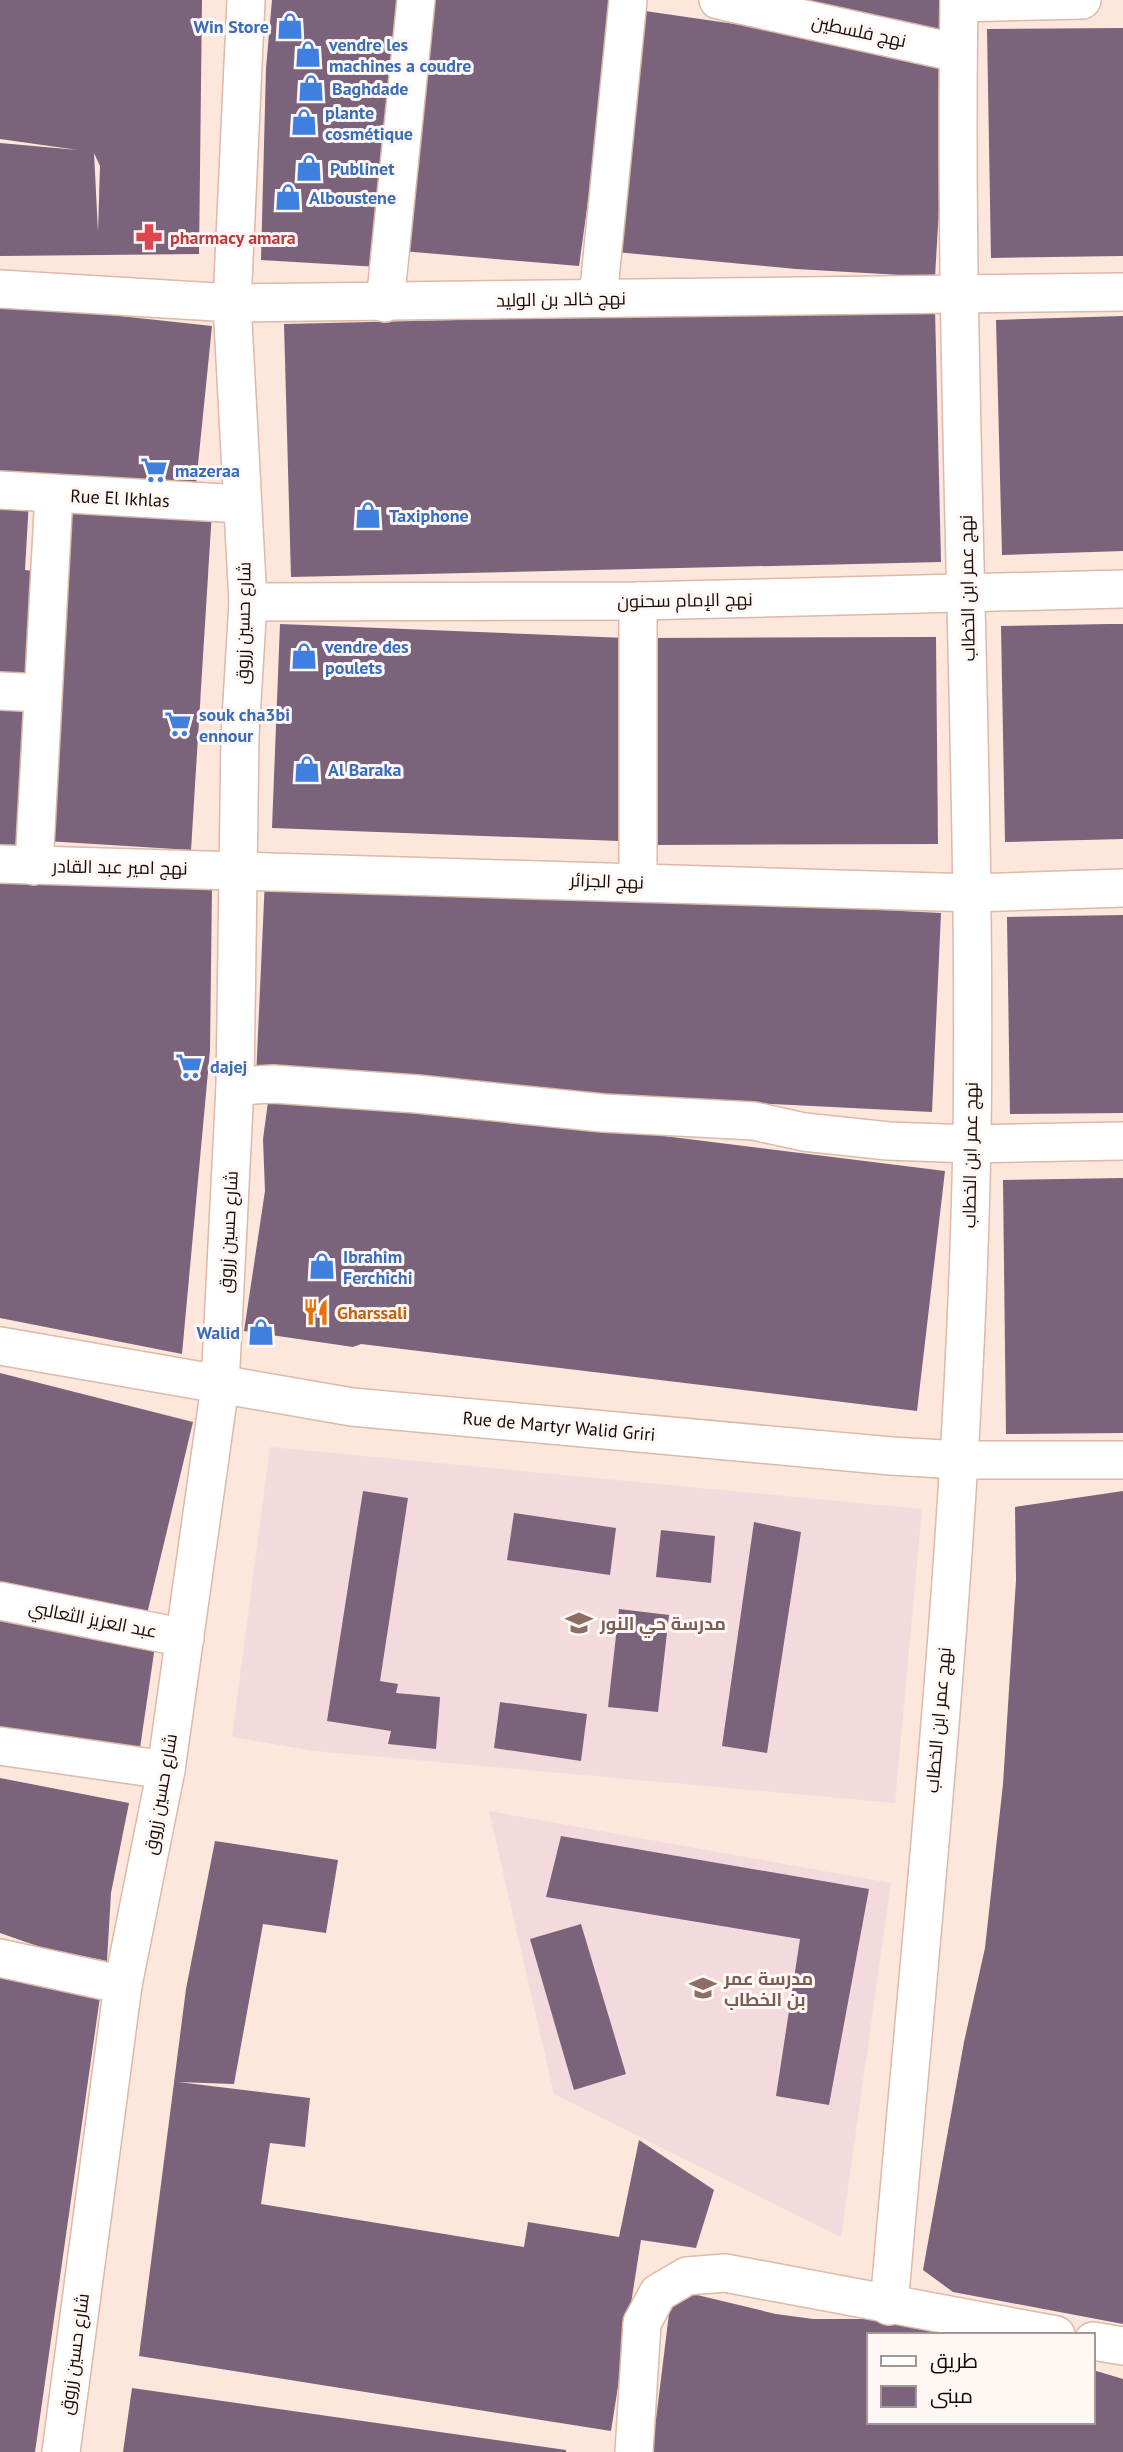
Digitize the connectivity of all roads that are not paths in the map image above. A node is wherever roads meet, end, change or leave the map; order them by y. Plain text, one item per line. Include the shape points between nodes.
1 (246, 0) edge
2 (416, 0) edge
3 (628, 0) edge
4 (718, 0) edge
5 (1082, 0) edge
6 (959, 1) edge
7 (958, 52) junction
8 (0, 289) edge
9 (1123, 292) edge
10 (960, 294) junction
11 (598, 298) junction
12 (232, 303) junction
13 (385, 303) junction
14 (0, 490) edge
15 (54, 494) junction
16 (241, 504) junction
17 (1123, 589) edge
18 (967, 592) junction
19 (638, 601) junction
20 (247, 602) junction
21 (0, 691) edge
22 (42, 694) junction
23 (17, 865) edge
24 (240, 869) junction
25 (638, 882) junction
26 (1123, 888) edge
27 (974, 893) junction
28 (235, 1086) junction
29 (1123, 1141) edge
30 (971, 1144) junction
31 (0, 1346) edge
32 (220, 1386) junction
33 (960, 1460) junction
34 (1123, 1460) edge
35 (0, 1601) edge
36 (185, 1638) junction
37 (0, 1746) edge
38 (166, 1770) junction
39 (0, 1958) edge
40 (123, 1985) junction
41 (889, 2306) junction
42 (1044, 2333) edge
43 (1095, 2341) edge
44 (1123, 2346) edge
45 (61, 2452) edge
46 (634, 2452) edge

1 - 12 street, شارع حسين زروق
2 - 13 street
3 - 11 street
4 - 7 street, نهج فلسطين
5 - 6 street
6 - 7 street, نهج عمر ابن الخطاب
7 - 10 street, نهج عمر ابن الخطاب
8 - 12 street, نهج خالد بن الوليد
9 - 10 street, نهج خالد بن الوليد
10 - 11 street, نهج خالد بن الوليد
10 - 18 street, نهج عمر ابن الخطاب
11 - 13 street, نهج خالد بن الوليد
12 - 13 street, نهج خالد بن الوليد
12 - 16 street, شارع حسين زروق
14 - 15 street, Rue El Ikhlas
15 - 16 street, Rue El Ikhlas
15 - 22 street
16 - 20 street, شارع حسين زروق
17 - 18 street, نهج الإمام سحنون
18 - 19 street, نهج الإمام سحنون
18 - 27 street, نهج عمر ابن الخطاب
19 - 20 street, نهج الإمام سحنون
19 - 25 street
20 - 24 street, شارع حسين زروق via 240,735
21 - 22 street
22 - 23 street
23 - 24 street, نهج امير عبد القادر
24 - 25 street, نهج الجزائر
24 - 28 street, شارع حسين زروق
25 - 27 street, نهج الجزائر
26 - 27 street, نهج الجزائر
27 - 30 street, نهج عمر ابن الخطاب
28 - 30 street via 273,1084 417,1094 603,1113 754,1121 888,1141
28 - 32 street, شارع حسين زروق
29 - 30 street
30 - 33 street, نهج عمر ابن الخطاب
31 - 32 street, Rue de Martyr Walid Griri
32 - 33 street, Rue de Martyr Walid Griri via 366,1408
32 - 36 street, شارع حسين زروق
33 - 34 street, Rue de Martyr Walid Griri
33 - 41 street, نهج عمر ابن الخطاب
35 - 36 street, عبد العزيز الثعالبي
36 - 38 street, شارع حسين زروق
37 - 38 street
38 - 40 street, شارع حسين زروق
39 - 40 street
40 - 45 street, شارع حسين زروق
41 - 42 street
41 - 46 street via 725,2273 687,2276 658,2293 642,2323
43 - 44 street

